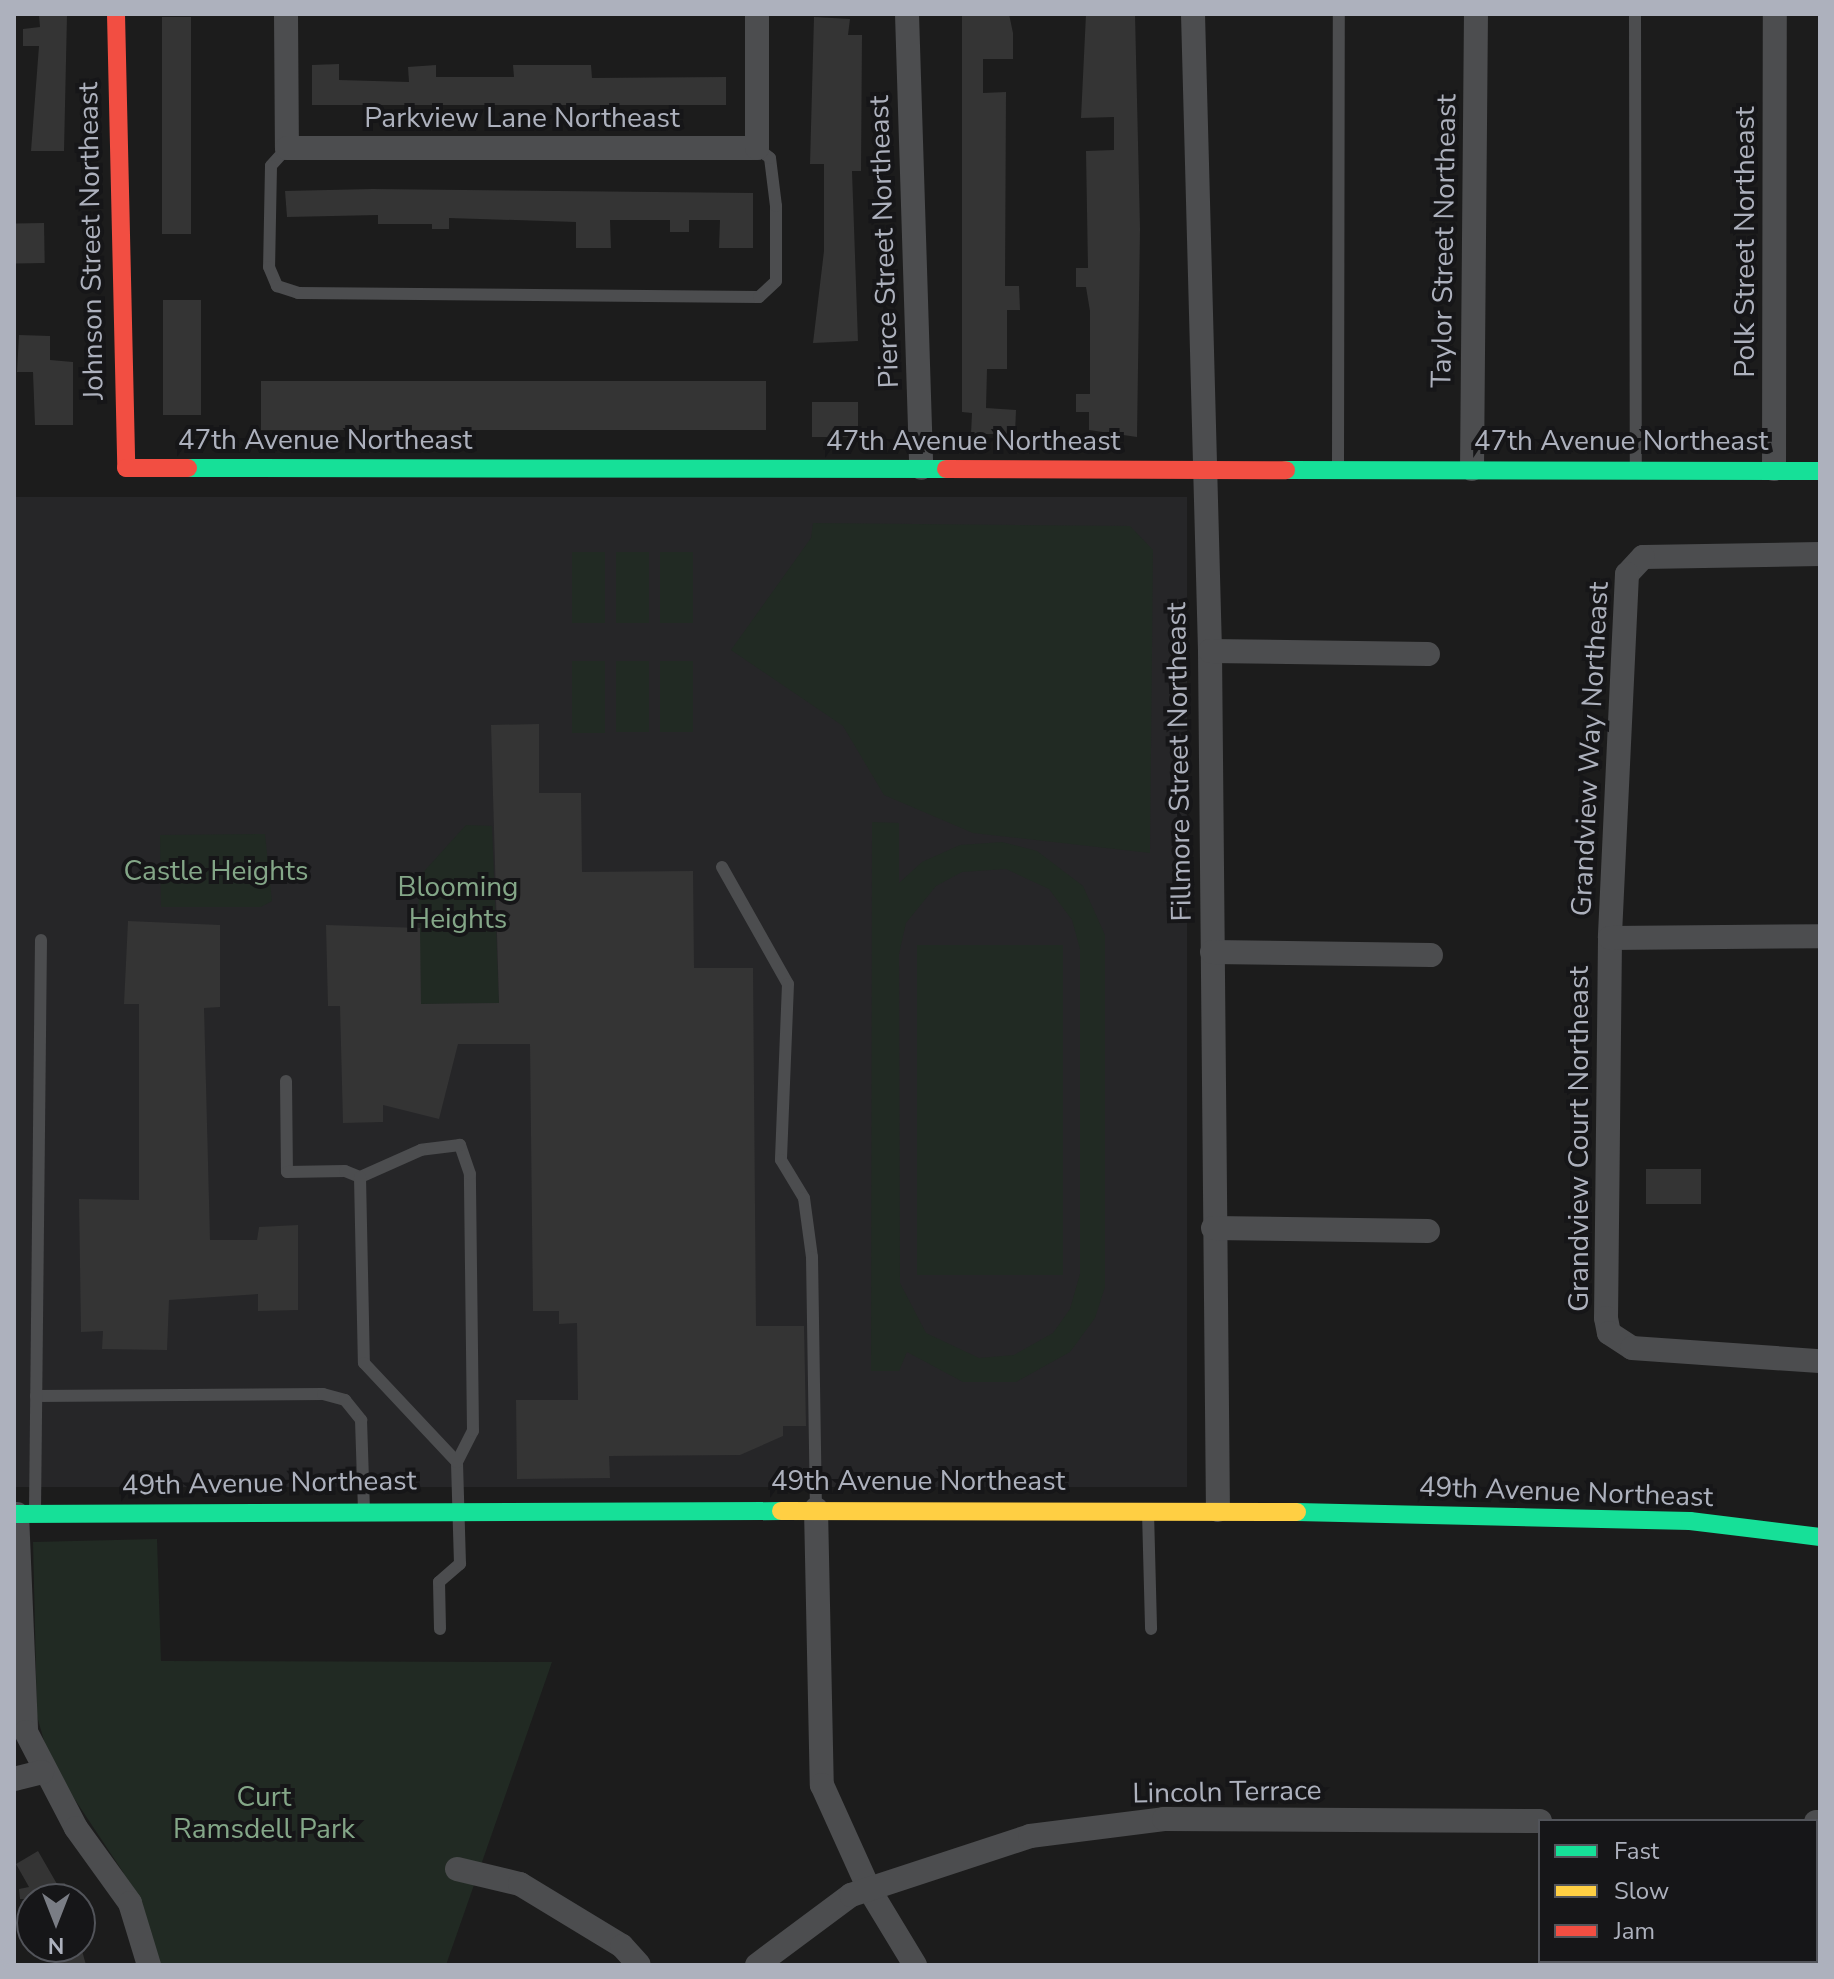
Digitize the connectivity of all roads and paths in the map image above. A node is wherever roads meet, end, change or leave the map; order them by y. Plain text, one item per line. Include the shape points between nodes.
1 (116, 14) edge
2 (286, 14) edge
3 (757, 14) edge
4 (907, 14) edge
5 (1193, 14) edge
6 (1339, 14) edge
7 (1476, 14) edge
8 (1635, 14) edge
9 (1775, 14) edge
10 (287, 148) junction
11 (757, 148) junction
12 (126, 468) joint
13 (921, 468) junction
14 (1201, 469) junction
15 (1338, 469) junction
16 (1472, 469) junction
17 (1636, 469) junction
18 (1774, 469) junction
19 (1820, 471) edge
20 (1820, 554) edge
21 (1210, 651) junction
22 (1428, 654) dead end
23 (722, 867) dead end
24 (1820, 936) edge
25 (1610, 938) junction
26 (41, 940) dead end
27 (1212, 952) junction
28 (1431, 955) dead end
29 (286, 1081) dead end
30 (360, 1177) junction
31 (1213, 1228) junction
32 (1428, 1231) dead end
33 (1820, 1361) edge
34 (36, 1396) junction
35 (457, 1462) junction
36 (458, 1509) junction
37 (816, 1509) junction
38 (1148, 1510) junction
39 (1218, 1510) junction
40 (364, 1511) junction
41 (22, 1514) edge
42 (1820, 1537) edge
43 (440, 1629) dead end
44 (1151, 1629) dead end
45 (42, 1772) junction
46 (14, 1779) edge
47 (1538, 1821) edge
48 (457, 1869) dead end
49 (869, 1889) junction
50 (149, 1965) edge
51 (639, 1965) edge
52 (757, 1965) edge
53 (915, 1965) edge

1 - 12 street, Johnson Street Northeast
2 - 10 street
3 - 11 street
4 - 13 street, Pierce Street Northeast
5 - 14 street, Fillmore Street Northeast
6 - 15 lane
7 - 16 street, Taylor Street Northeast
8 - 17 lane
9 - 18 street, Polk Street Northeast
10 - 11 street, Parkview Lane Northeast
10 - 11 lane via 271,166 269,267 277,286 298,293 759,297 776,281 776,206 770,158
12 - 13 street, 47th Avenue Northeast
13 - 14 street, 47th Avenue Northeast
14 - 15 street, 47th Avenue Northeast
14 - 21 street, Fillmore Street Northeast
15 - 16 street, 47th Avenue Northeast
16 - 17 street, 47th Avenue Northeast
17 - 18 street, 47th Avenue Northeast
18 - 19 street, 47th Avenue Northeast
20 - 25 street, Grandview Way Northeast via 1654,556 1631,566 1622,599
21 - 22 street
21 - 27 street, Fillmore Street Northeast
23 - 37 lane via 788,984 781,1160 804,1198 812,1257
24 - 25 street, Grandview Court Northeast
25 - 33 street, Grandview Court Northeast via 1609,1333 1632,1348
26 - 34 lane
27 - 28 street
27 - 31 street, Fillmore Street Northeast
29 - 30 lane via 287,1172 345,1171
30 - 35 lane via 364,1363 375,1382
30 - 35 lane via 421,1150 460,1145 470,1174 473,1431
31 - 32 street
31 - 39 street, Fillmore Street Northeast
34 - 40 lane via 323,1394 345,1400 361,1420
34 - 41 lane
35 - 36 lane
36 - 37 street, 49th Avenue Northeast
36 - 40 street, 49th Avenue Northeast
36 - 43 lane via 460,1564 439,1582
37 - 38 street, 49th Avenue Northeast
37 - 49 street via 822,1785
38 - 39 street, 49th Avenue Northeast
38 - 44 lane
39 - 42 street, 49th Avenue Northeast via 1690,1521
40 - 41 street, 49th Avenue Northeast
41 - 45 street via 26,1732
45 - 46 street
45 - 50 street via 130,1903
47 - 49 street, Lincoln Terrace via 1164,1819 1030,1836
48 - 51 street via 520,1884 622,1946
49 - 52 street, Lincoln Terrace via 851,1895
49 - 53 street

